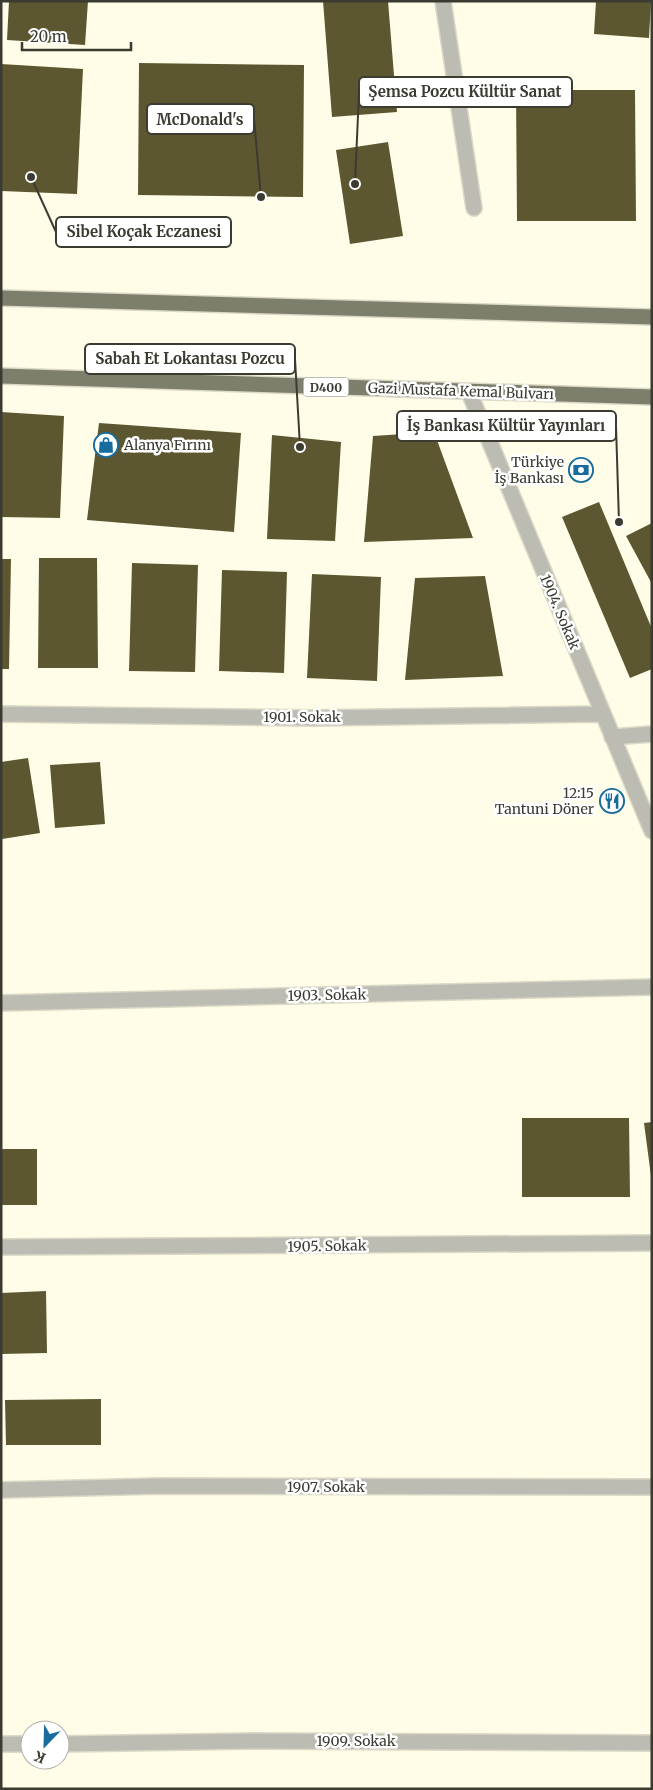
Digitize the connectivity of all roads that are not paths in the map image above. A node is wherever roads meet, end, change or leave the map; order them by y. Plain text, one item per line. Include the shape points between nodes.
1 (443, 1) edge
2 (474, 208) dead end
3 (1, 298) edge
4 (652, 317) edge
5 (1, 376) edge
6 (469, 392) junction
7 (652, 397) edge
8 (1, 714) edge
9 (603, 714) junction
10 (652, 734) edge
11 (612, 737) junction
12 (652, 832) edge
13 (652, 987) edge
14 (1, 1002) edge
15 (652, 1243) edge
16 (1, 1247) edge
17 (652, 1488) edge
18 (1, 1490) edge
19 (652, 1743) edge
20 (1, 1744) edge
21 (20, 1744) edge
22 (70, 1744) edge

1 - 2 street
3 - 4 highway
5 - 6 highway, Gazi Mustafa Kemal Bulvarı / D400
6 - 7 highway, Gazi Mustafa Kemal Bulvarı / D400
6 - 9 street, 1904. Sokak
8 - 9 street, 1901. Sokak via 312,718
9 - 11 street, 1904. Sokak
10 - 11 street
11 - 12 street, 1904. Sokak
13 - 14 street, 1903. Sokak
15 - 16 street, 1905. Sokak
17 - 18 street, 1907. Sokak via 159,1486
19 - 22 street, 1909. Sokak via 252,1741
20 - 21 street

